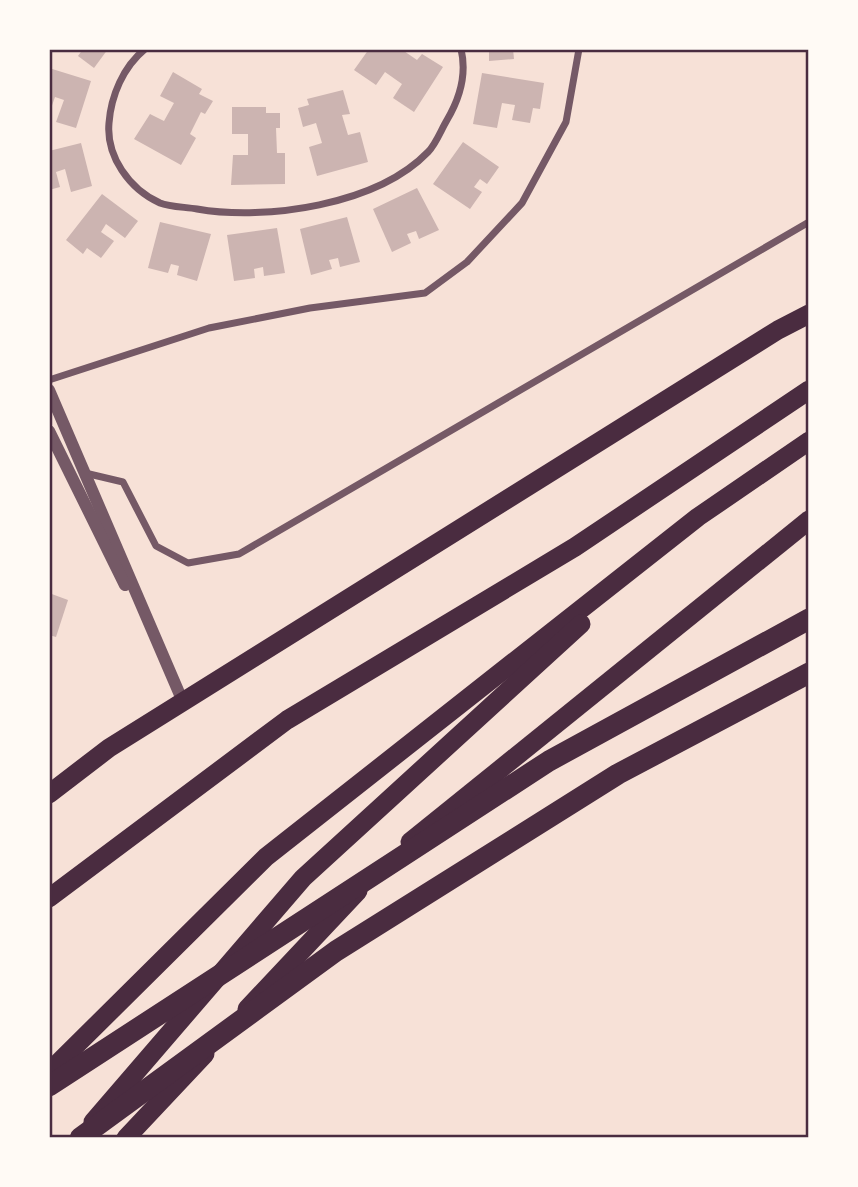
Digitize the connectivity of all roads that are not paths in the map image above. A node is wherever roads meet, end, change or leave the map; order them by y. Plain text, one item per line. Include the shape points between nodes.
1 (145, 49) edge
2 (461, 49) edge
3 (579, 49) edge
4 (809, 222) edge
5 (809, 314) edge
6 (49, 380) edge
7 (49, 390) edge
8 (809, 390) edge
9 (49, 431) edge
10 (809, 441) edge
11 (85, 472) junction
12 (698, 517) junction
13 (809, 520) edge
14 (809, 619) edge
15 (809, 673) edge
16 (183, 702) junction
17 (49, 794) edge
18 (49, 898) edge
19 (49, 1072) edge
20 (49, 1087) edge
21 (79, 1138) edge
22 (126, 1138) edge

1 - 2 street via 135,57 111,99 107,143 125,177 160,203 221,213 335,202 393,178 429,152 458,102 464,63
3 - 6 street via 566,122 522,203 467,262 425,293 310,308 209,328
4 - 11 street via 239,554 188,563 156,547 123,482
5 - 16 highway
7 - 11 street
8 - 18 highway via 575,547 287,720
9 - 16 street
10 - 12 highway
11 - 16 street
12 - 19 highway via 266,857
12 - 21 highway via 303,878
13 - 22 highway via 383,863
14 - 20 highway via 549,761
15 - 21 highway via 618,774 336,950
16 - 17 highway via 109,748

